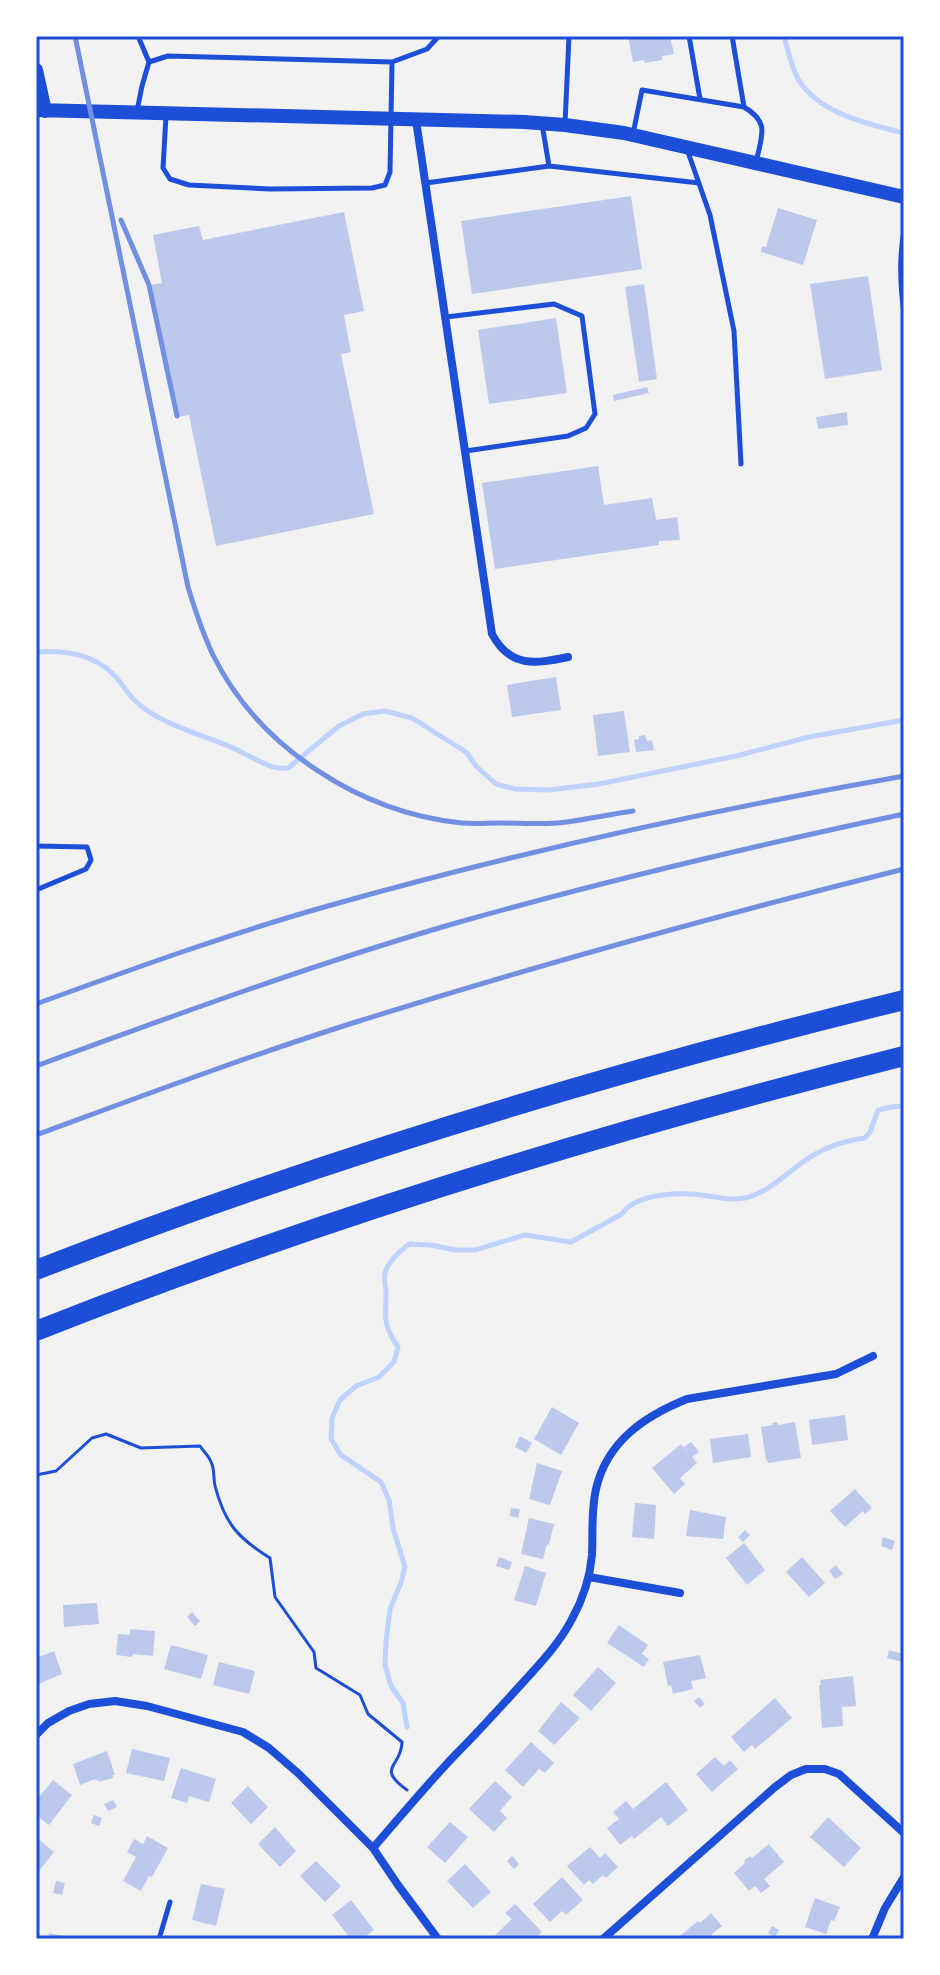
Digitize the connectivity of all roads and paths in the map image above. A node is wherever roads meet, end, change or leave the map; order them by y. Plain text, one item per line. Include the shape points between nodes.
1 (138, 36) edge
2 (439, 36) edge
3 (569, 36) edge
4 (689, 36) edge
5 (732, 36) edge
6 (149, 62) junction
7 (392, 62) junction
8 (36, 70) edge
9 (700, 99) junction
10 (744, 107) junction
11 (40, 110) edge
12 (136, 114) junction
13 (166, 115) junction
14 (390, 119) junction
15 (416, 120) junction
16 (542, 123) junction
17 (565, 125) junction
18 (633, 135) junction
19 (687, 147) junction
20 (756, 163) junction
21 (549, 166) junction
22 (426, 183) junction
23 (699, 183) junction
24 (904, 197) edge
25 (904, 230) edge
26 (904, 313) edge
27 (446, 317) junction
28 (466, 451) junction
29 (741, 464) dead end
30 (568, 657) dead end
31 (36, 846) edge
32 (36, 890) edge
33 (904, 1000) edge
34 (904, 1056) edge
35 (36, 1270) edge
36 (36, 1331) edge
37 (873, 1356) dead end
38 (36, 1475) edge
39 (589, 1577) junction
40 (680, 1593) dead end
41 (36, 1735) edge
42 (407, 1790) dead end
43 (904, 1833) edge
44 (373, 1848) junction
45 (904, 1877) edge
46 (170, 1902) dead end
47 (159, 1939) edge
48 (438, 1939) edge
49 (603, 1939) edge
50 (872, 1939) edge

1 - 6 lane
2 - 7 lane via 427,49
3 - 17 lane
4 - 9 lane
5 - 10 lane
6 - 7 lane via 168,56
6 - 12 lane
7 - 14 lane
8 - 11 street
9 - 10 lane
9 - 18 lane via 642,90
10 - 20 lane via 763,126
11 - 12 street
12 - 13 street
13 - 14 street
13 - 14 lane via 163,168 170,179 189,185 270,189 385,185 390,172
14 - 15 street
15 - 16 street
15 - 22 street
16 - 17 street
16 - 21 lane
17 - 18 street
18 - 19 street
19 - 20 street
19 - 23 lane
20 - 24 street
21 - 22 lane
21 - 23 lane
22 - 27 street
23 - 29 lane via 734,331
25 - 26 lane
27 - 28 street
27 - 28 lane via 554,304 582,316 595,414 586,428 568,436
28 - 30 street via 492,634 505,652 522,661
31 - 32 lane via 87,847 91,860 86,869
33 - 35 highway via 477,1116
34 - 36 highway via 476,1176
37 - 39 street via 836,1374 687,1399 641,1422 613,1450 596,1489
38 - 42 path via 56,1471 92,1438 106,1434 141,1448 200,1446 212,1463 232,1530 270,1558 275,1597 314,1652 316,1668 360,1695 368,1714 402,1742 391,1773
39 - 40 street
39 - 44 street via 574,1616 553,1649
41 - 44 street via 69,1711 115,1701 243,1732 299,1774
43 - 49 street via 839,1774 806,1769 775,1787
44 - 48 street
45 - 50 street
46 - 47 lane

